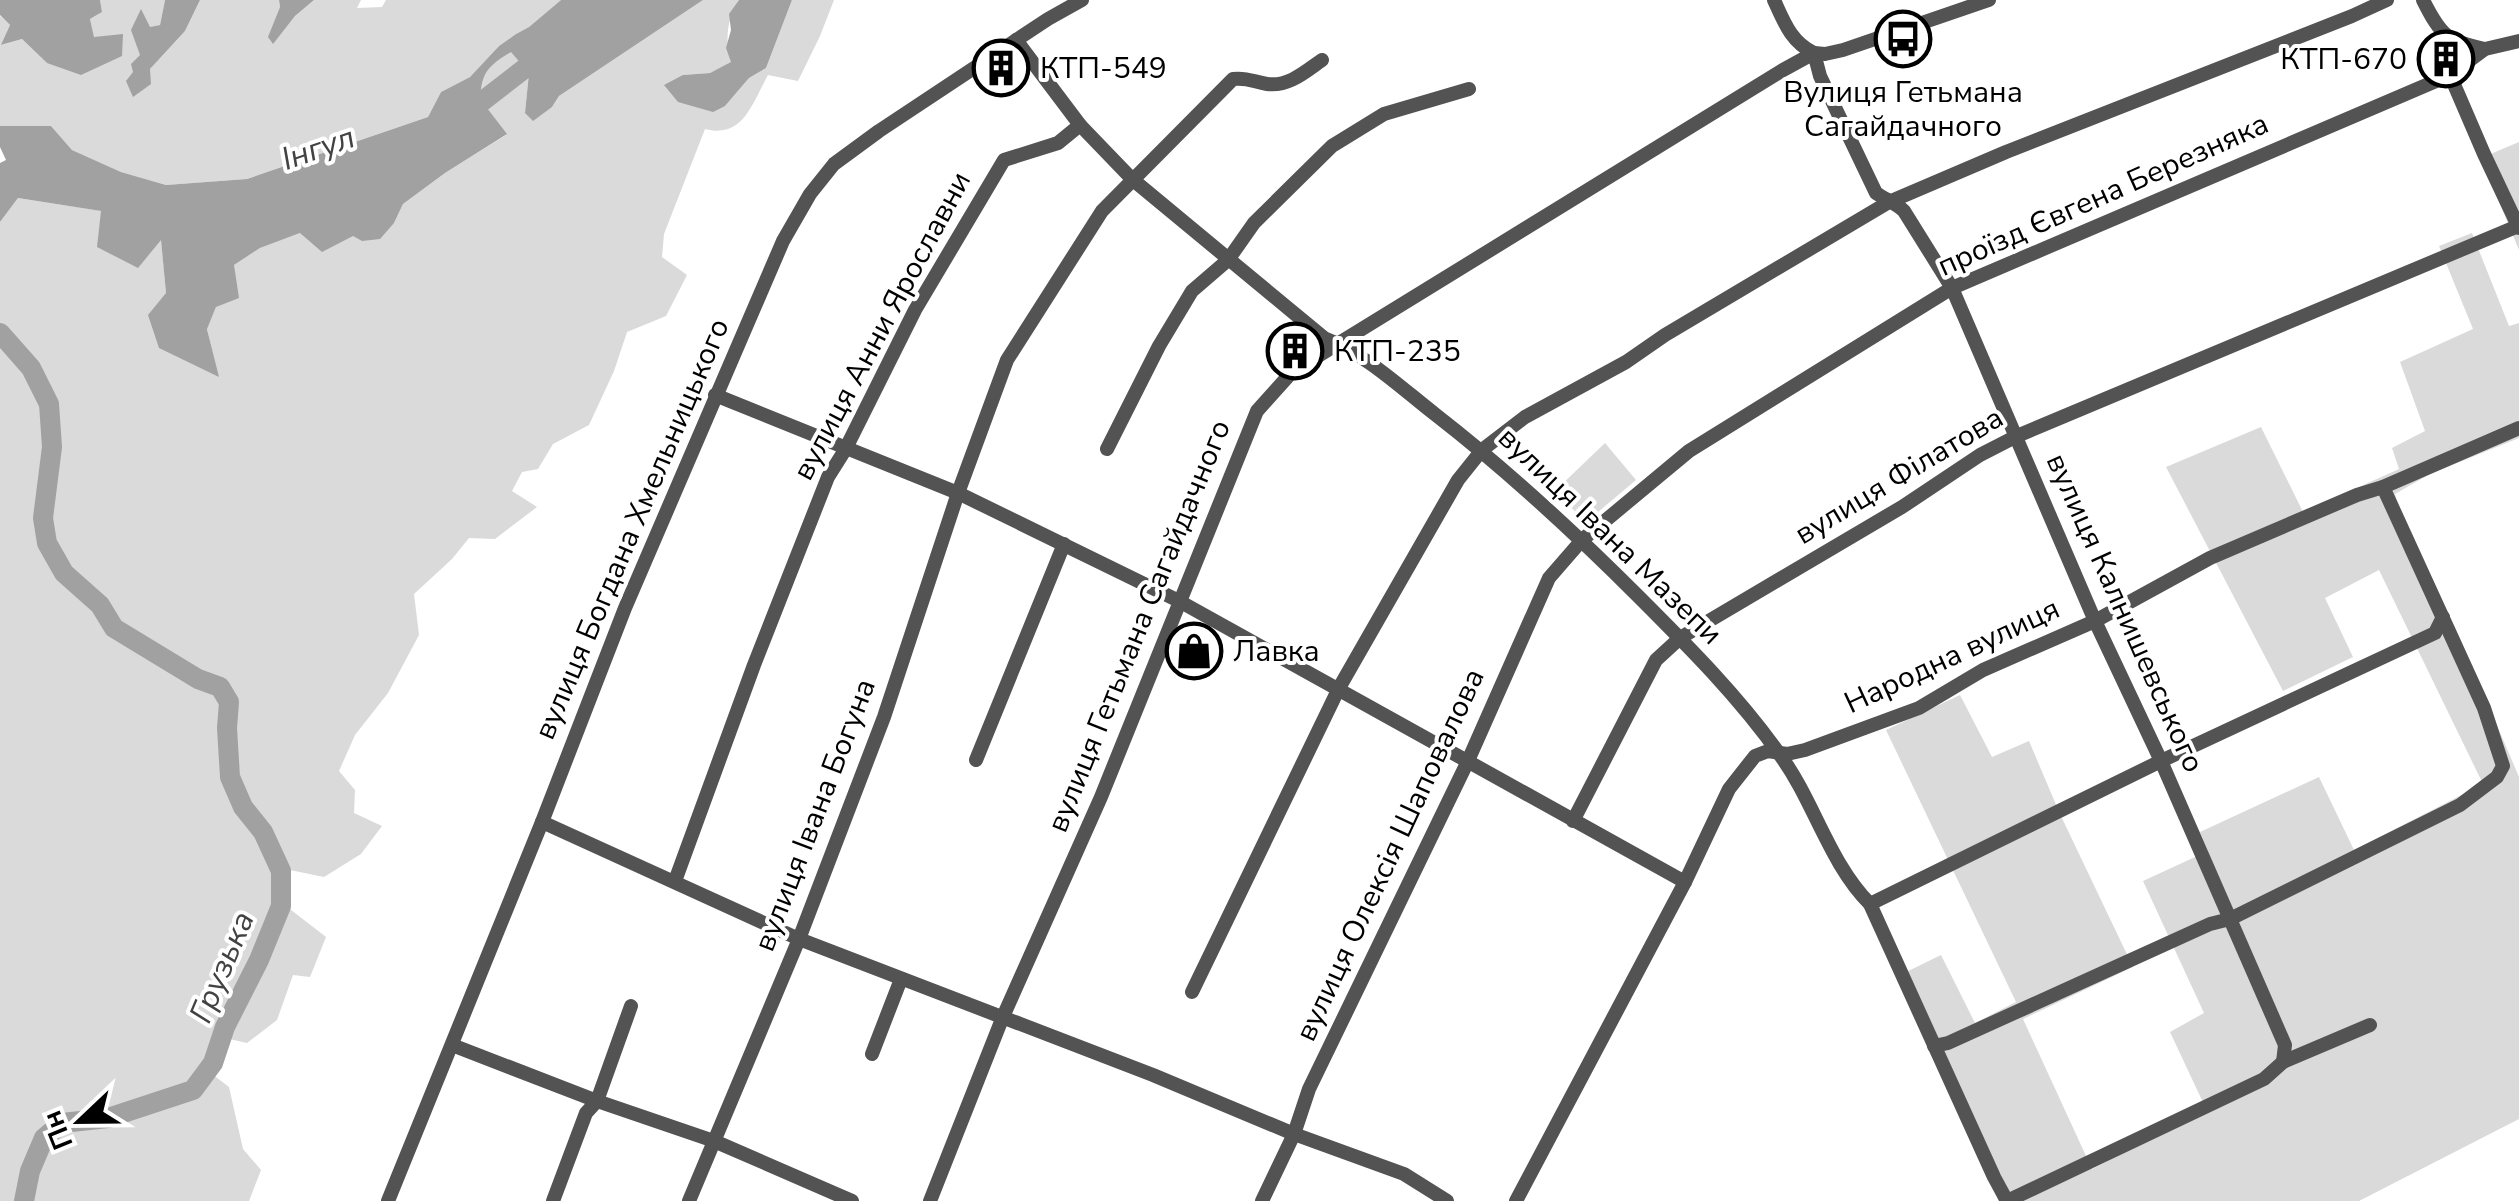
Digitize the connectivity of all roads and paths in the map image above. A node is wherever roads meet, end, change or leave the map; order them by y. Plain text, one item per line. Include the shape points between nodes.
1 (1082, 0) edge
2 (1774, 0) edge
3 (1989, 0) edge
4 (2387, 0) edge
5 (2423, 0) edge
6 (1016, 40) junction
7 (2519, 40) edge
8 (2486, 49) junction
9 (1814, 53) junction
10 (1322, 60) dead end
11 (2450, 75) junction
12 (1469, 89) dead end
13 (1080, 125) junction
14 (1132, 179) junction
15 (1889, 202) junction
16 (2518, 227) edge
17 (1228, 260) junction
18 (1952, 288) junction
19 (1339, 344) junction
20 (715, 395) junction
21 (2519, 428) edge
22 (2017, 436) junction
23 (1107, 449) dead end
24 (846, 450) junction
25 (1482, 450) junction
26 (2384, 488) junction
27 (958, 493) junction
28 (1582, 540) junction
29 (1064, 544) junction
30 (1179, 601) junction
31 (2443, 617) junction
32 (2094, 621) junction
33 (1680, 638) junction
34 (1339, 688) junction
35 (1780, 754) junction
36 (976, 760) dead end
37 (2160, 761) junction
38 (1466, 762) junction
39 (1573, 821) junction
40 (542, 822) junction
41 (675, 881) junction
42 (1684, 882) junction
43 (1870, 904) junction
44 (2230, 919) junction
45 (799, 939) junction
46 (900, 979) junction
47 (1192, 992) dead end
48 (631, 1006) dead end
49 (1002, 1019) junction
50 (2370, 1025) dead end
51 (452, 1045) junction
52 (1934, 1046) junction
53 (872, 1054) dead end
54 (2283, 1062) junction
55 (596, 1101) junction
56 (1294, 1134) junction
57 (714, 1141) junction
58 (388, 1201) edge
59 (553, 1201) edge
60 (689, 1201) edge
61 (852, 1201) edge
62 (930, 1201) edge
63 (1262, 1201) edge
64 (1448, 1201) edge
65 (1516, 1201) edge
66 (2007, 1201) edge

1 - 6 street, вулиця Богдана Хмельницького
2 - 9 street via 1796,42
3 - 9 street, вулиця Гетьмана Сагайдачного via 1843,50
4 - 15 street
5 - 8 street via 2455,43
6 - 13 street, вулиця Івана Мазепи
6 - 20 street, вулиця Богдана Хмельницького via 834,164 782,241
7 - 8 street, проїзд Євгена Березняка
8 - 11 street, проїзд Євгена Березняка
9 - 15 street, вулиця Калнишевського via 1876,194
9 - 19 street, вулиця Гетьмана Сагайдачного
10 - 14 street, вулиця Івана Богуна via 1281,84 1233,79
11 - 16 street
11 - 18 street, проїзд Євгена Березняка
12 - 17 street via 1384,114 1332,146 1254,224
13 - 14 street, вулиця Івана Мазепи
13 - 24 street, вулиця Анни Ярославни via 1058,143 1004,160 915,310
14 - 17 street, вулиця Івана Мазепи
14 - 27 street, вулиця Івана Богуна via 1102,211 1007,360
15 - 18 street, вулиця Калнишевського via 1904,211
15 - 25 street via 1525,417
16 - 22 street, вулиця Філатова
17 - 19 street, вулиця Івана Мазепи
17 - 23 street via 1192,291
18 - 22 street, вулиця Калнишевського
18 - 28 street, проїзд Євгена Березняка via 1689,451
19 - 25 street, вулиця Івана Мазепи
19 - 30 street, вулиця Гетьмана Сагайдачного via 1292,372 1257,411
20 - 24 street
20 - 40 street, вулиця Богдана Хмельницького
21 - 26 street, Народна вулиця
22 - 32 street, вулиця Калнишевського
22 - 33 street, вулиця Філатова
24 - 27 street
24 - 41 street, вулиця Анни Ярославни via 828,477
25 - 28 street, вулиця Івана Мазепи
25 - 34 street via 1458,480
26 - 31 street
26 - 32 street, Народна вулиця via 2210,558
27 - 29 street
27 - 45 street, вулиця Івана Богуна via 884,717
28 - 33 street, вулиця Івана Мазепи
28 - 38 street, вулиця Олексія Шаповалова via 1549,578
29 - 30 street
29 - 36 street
30 - 34 street
30 - 49 street, вулиця Гетьмана Сагайдачного
31 - 37 street via 2435,633
31 - 44 street via 2504,766 2497,777 2460,806
32 - 35 street, Народна вулиця via 1983,670 1919,708
32 - 37 street, вулиця Калнишевського
33 - 35 street, вулиця Івана Мазепи
33 - 39 street, вулиця Філатова via 1656,660
34 - 38 street
34 - 47 street
35 - 42 street, Народна вулиця via 1755,756 1729,789
35 - 43 street, вулиця Івана Мазепи
37 - 43 street
37 - 44 street, вулиця Калнишевського
38 - 39 street
38 - 56 street, вулиця Олексія Шаповалова via 1309,1089
39 - 42 street
40 - 41 street
40 - 51 street, вулиця Богдана Хмельницького
41 - 45 street
42 - 65 street, Народна вулиця
43 - 52 street, вулиця Івана Мазепи
44 - 52 street
44 - 54 street, вулиця Калнишевського via 2285,1046
45 - 46 street
45 - 57 street, вулиця Івана Богуна
46 - 49 street
46 - 53 street
48 - 55 street
49 - 56 street
49 - 62 street, вулиця Гетьмана Сагайдачного
50 - 54 street
51 - 55 street
51 - 58 street, вулиця Богдана Хмельницького
52 - 66 street, вулиця Івана Мазепи
54 - 66 street via 2264,1079
55 - 57 street
55 - 59 street
56 - 63 street, вулиця Олексія Шаповалова
56 - 64 street via 1404,1174
57 - 60 street, вулиця Івана Богуна
57 - 61 street

